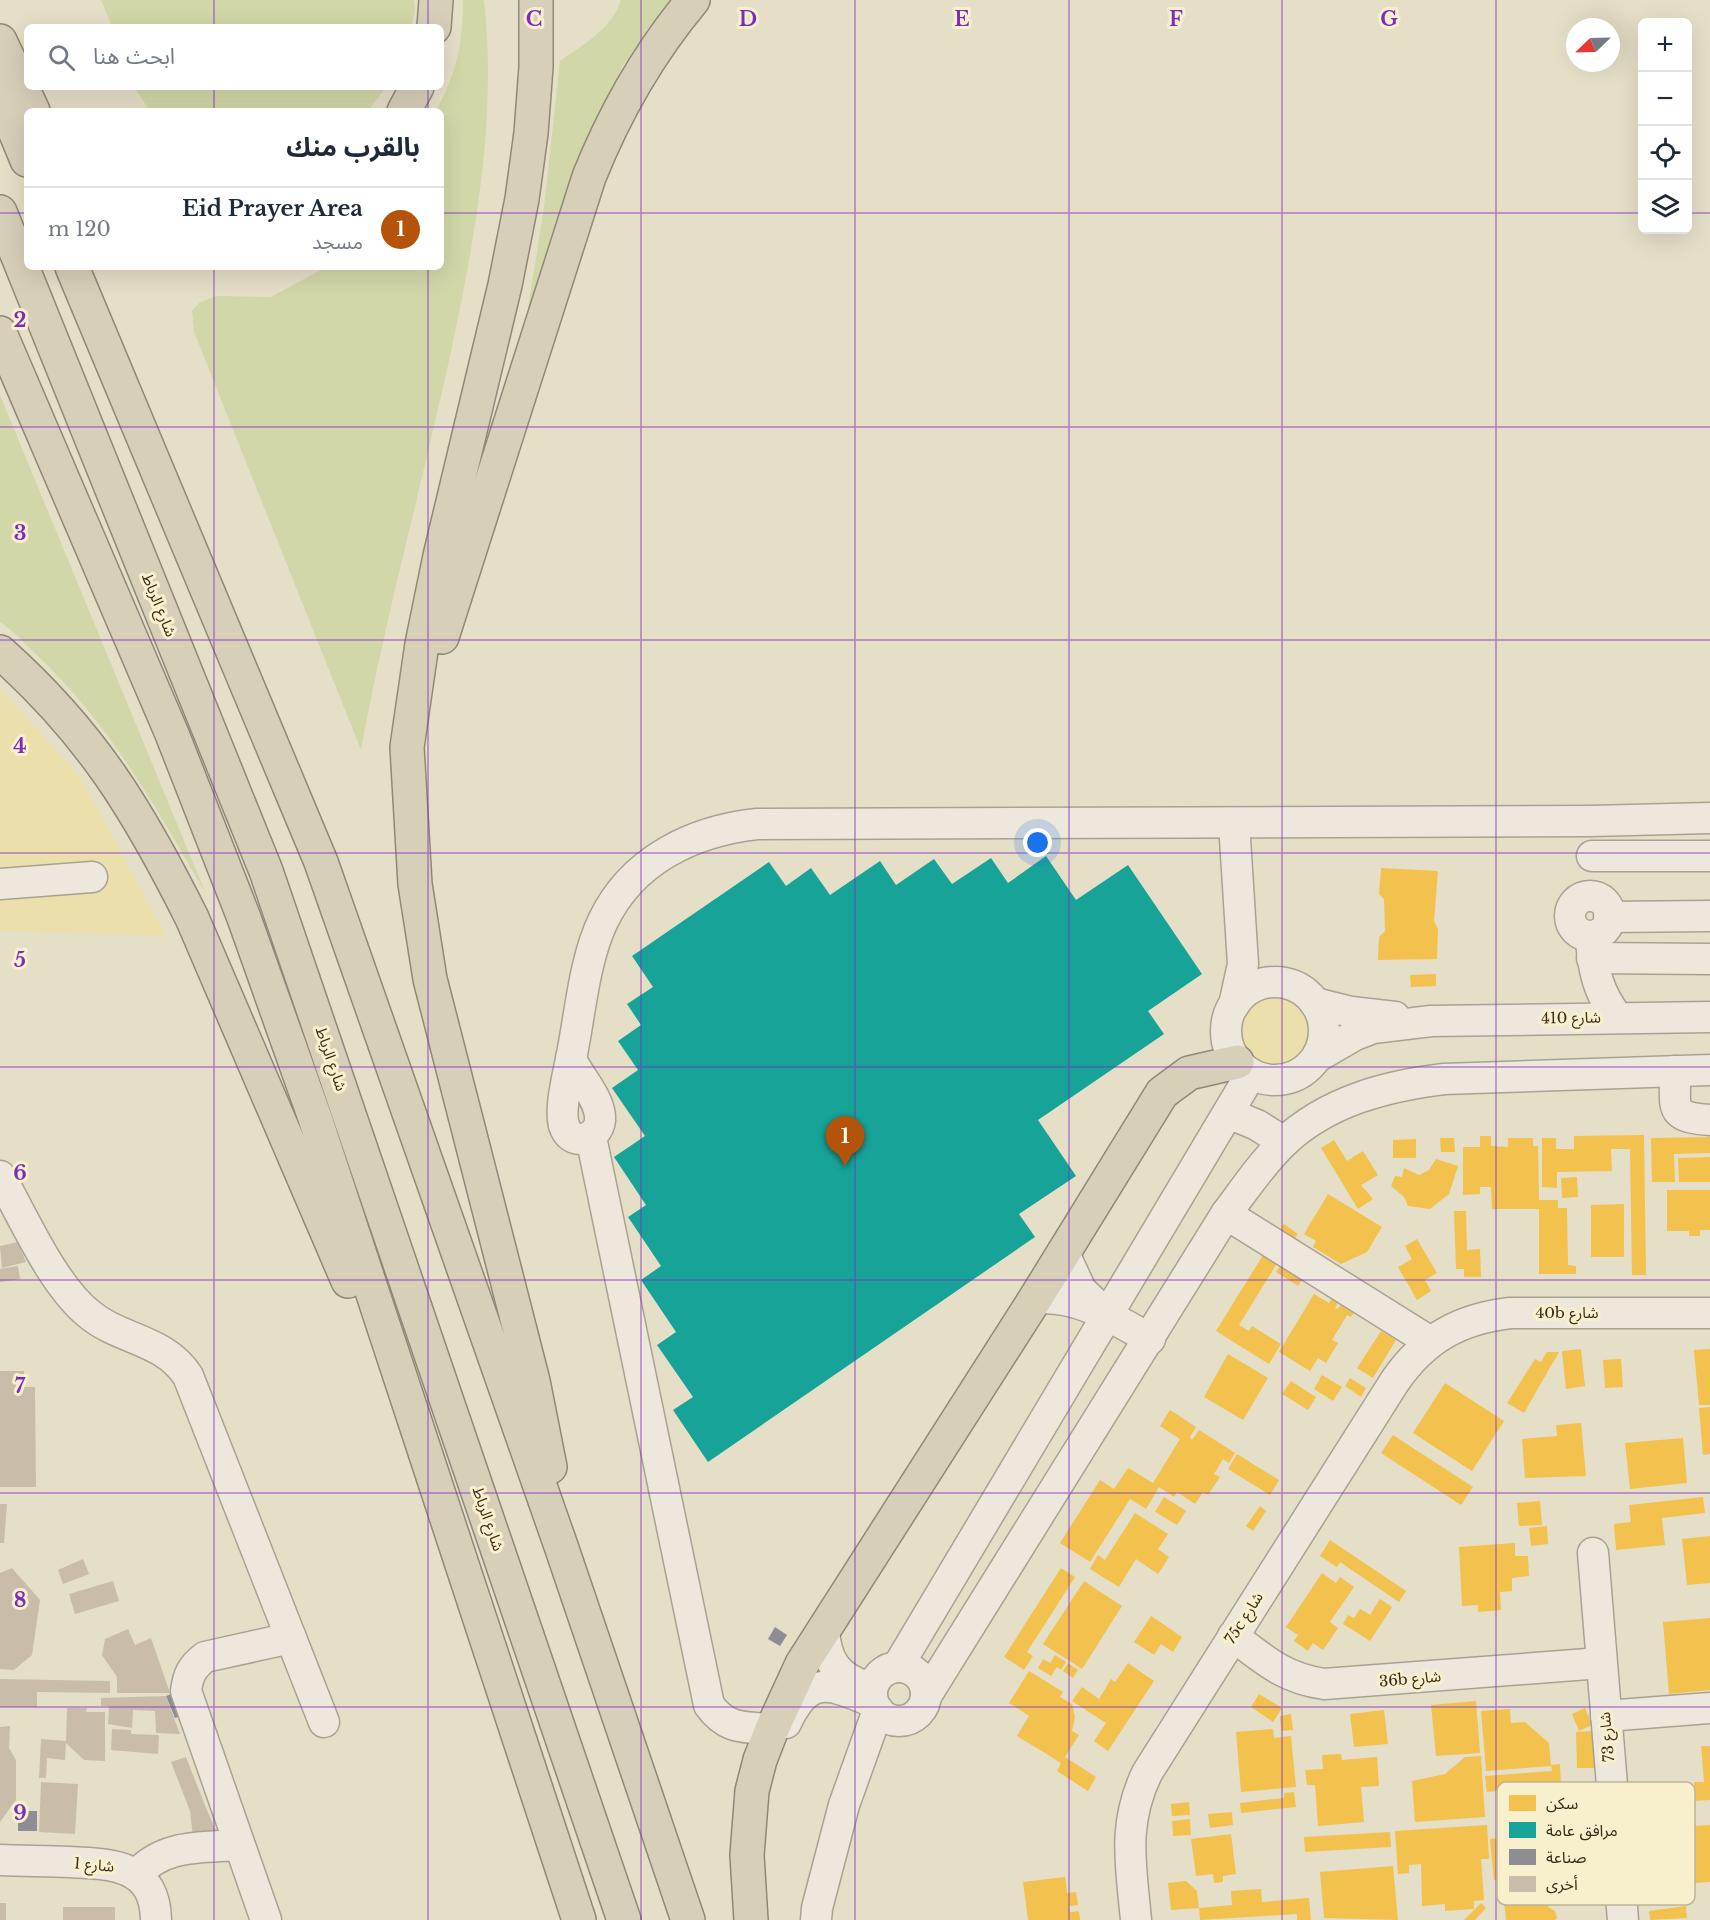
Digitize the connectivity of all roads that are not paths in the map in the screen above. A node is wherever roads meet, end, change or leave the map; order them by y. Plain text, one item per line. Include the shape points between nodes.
1 (436, 0) edge
2 (536, 0) edge
3 (693, 0) edge
4 (434, 24) edge
5 (0, 41) edge
6 (415, 90) edge
7 (0, 95) edge
8 (32, 108) edge
9 (406, 108) edge
10 (24, 153) edge
11 (0, 212) edge
12 (73, 270) edge
13 (0, 333) edge
14 (0, 652) edge
15 (406, 747) junction
16 (1710, 818) edge
17 (1591, 821) junction
18 (1234, 823) junction
19 (1592, 856) junction
20 (1710, 856) edge
21 (92, 877) dead end
22 (0, 884) edge
23 (1238, 905) junction
24 (1710, 916) edge
25 (1596, 936) junction
26 (1710, 959) edge
27 (1288, 984) junction
28 (1315, 1003) junction
29 (1234, 1005) junction
30 (1617, 1017) junction
31 (1710, 1017) edge
32 (1562, 1018) junction
33 (1431, 1021) junction
34 (1317, 1057) junction
35 (1244, 1068) junction
36 (1710, 1070) edge
37 (1675, 1071) junction
38 (1228, 1113) junction
39 (1710, 1120) edge
40 (1284, 1142) junction
41 (0, 1176) edge
42 (1226, 1214) junction
43 (1063, 1251) junction
44 (1035, 1299) junction
45 (1710, 1313) edge
46 (1107, 1315) junction
47 (1150, 1339) junction
48 (1429, 1341) junction
49 (429, 1471) junction
50 (561, 1546) junction
51 (970, 1546) junction
52 (1593, 1553) dead end
53 (1006, 1567) junction
54 (824, 1630) junction
55 (1233, 1636) junction
56 (291, 1638) junction
57 (1601, 1663) junction
58 (898, 1666) junction
59 (926, 1696) junction
60 (874, 1701) junction
61 (1710, 1708) edge
62 (1606, 1716) junction
63 (324, 1722) dead end
64 (772, 1729) junction
65 (760, 1760) junction
66 (1612, 1782) edge
67 (239, 1845) junction
68 (0, 1860) edge
69 (136, 1875) junction
70 (1622, 1905) edge
71 (156, 1920) edge
72 (266, 1920) edge
73 (579, 1920) edge
74 (624, 1920) edge
75 (688, 1920) edge
76 (751, 1920) edge
77 (816, 1920) edge
78 (1136, 1920) edge
79 (1623, 1920) edge

1 - 4 highway
2 - 15 highway via 535,78 522,199 440,556
3 - 15 highway via 628,93 589,177
5 - 8 highway
6 - 9 highway
7 - 10 highway
11 - 74 highway, شارع الرباط via 266,872
12 - 50 highway via 321,862
13 - 49 highway via 172,734 244,918 315,1118
14 - 49 highway via 34,682 106,766 163,861 196,929
15 - 50 highway via 415,884 430,979 533,1381
16 - 17 street
17 - 18 street
17 - 19 street
18 - 23 street
18 - 64 street via 729,827 702,834 646,865 621,891 602,922 571,1059 600,1113 597,1131 591,1137 709,1706 718,1718 731,1725
19 - 20 street
19 - 25 street
21 - 22 street
23 - 27 street via 1263,955
23 - 29 street via 1243,964
24 - 25 street
25 - 26 street
25 - 30 street via 1603,996
25 - 32 street via 1581,994
27 - 28 street via 1304,991
27 - 29 street via 1258,985
28 - 33 street, شارع 410 via 1351,1012
28 - 34 street via 1323,1020 1323,1040
29 - 35 street via 1227,1034 1230,1049
30 - 31 street, شارع 410
30 - 32 street, شارع 410
32 - 33 street, شارع 410
33 - 34 street, شارع 410 via 1373,1029
34 - 35 street via 1304,1071 1287,1079 1269,1080
35 - 38 street
35 - 43 highway via 1189,1073 1162,1094
36 - 37 street
37 - 39 street via 1679,1114
37 - 40 street via 1401,1084 1358,1097 1319,1116
38 - 40 street
38 - 46 street
40 - 42 street
41 - 56 street via 74,1302 91,1316 169,1353 188,1376
42 - 47 street
42 - 48 street
43 - 44 highway
43 - 46 street via 1081,1290
44 - 46 street via 1059,1298
44 - 54 highway
45 - 48 street, 40b شارع via 1510,1313 1467,1321
46 - 47 street
46 - 51 street
47 - 53 street
48 - 55 street, 75c شارع via 1395,1381
49 - 73 highway
50 - 75 highway
51 - 53 street
51 - 58 street
52 - 57 street, شارع 73
53 - 59 street
54 - 60 street via 831,1664
54 - 64 highway via 802,1664
55 - 57 street, 36b شارع via 1282,1673 1324,1684
55 - 78 street, 75c شارع via 1138,1792 1131,1813 1130,1835
56 - 63 street
56 - 67 street via 205,1658 194,1665 187,1677 188,1698
57 - 62 street, شارع 73
58 - 59 street via 915,1672 926,1687
58 - 60 street via 881,1673
59 - 60 street via 924,1705 911,1718 893,1720
60 - 65 street via 834,1687 810,1689 797,1700 772,1754
60 - 77 street
61 - 62 street
62 - 66 street, شارع 73
64 - 65 highway
65 - 76 highway via 748,1823
67 - 69 street via 170,1851 151,1860
67 - 72 street
68 - 69 street, شارع 1 via 115,1864
69 - 71 street, شارع 1 via 150,1893
70 - 79 street, شارع 73

